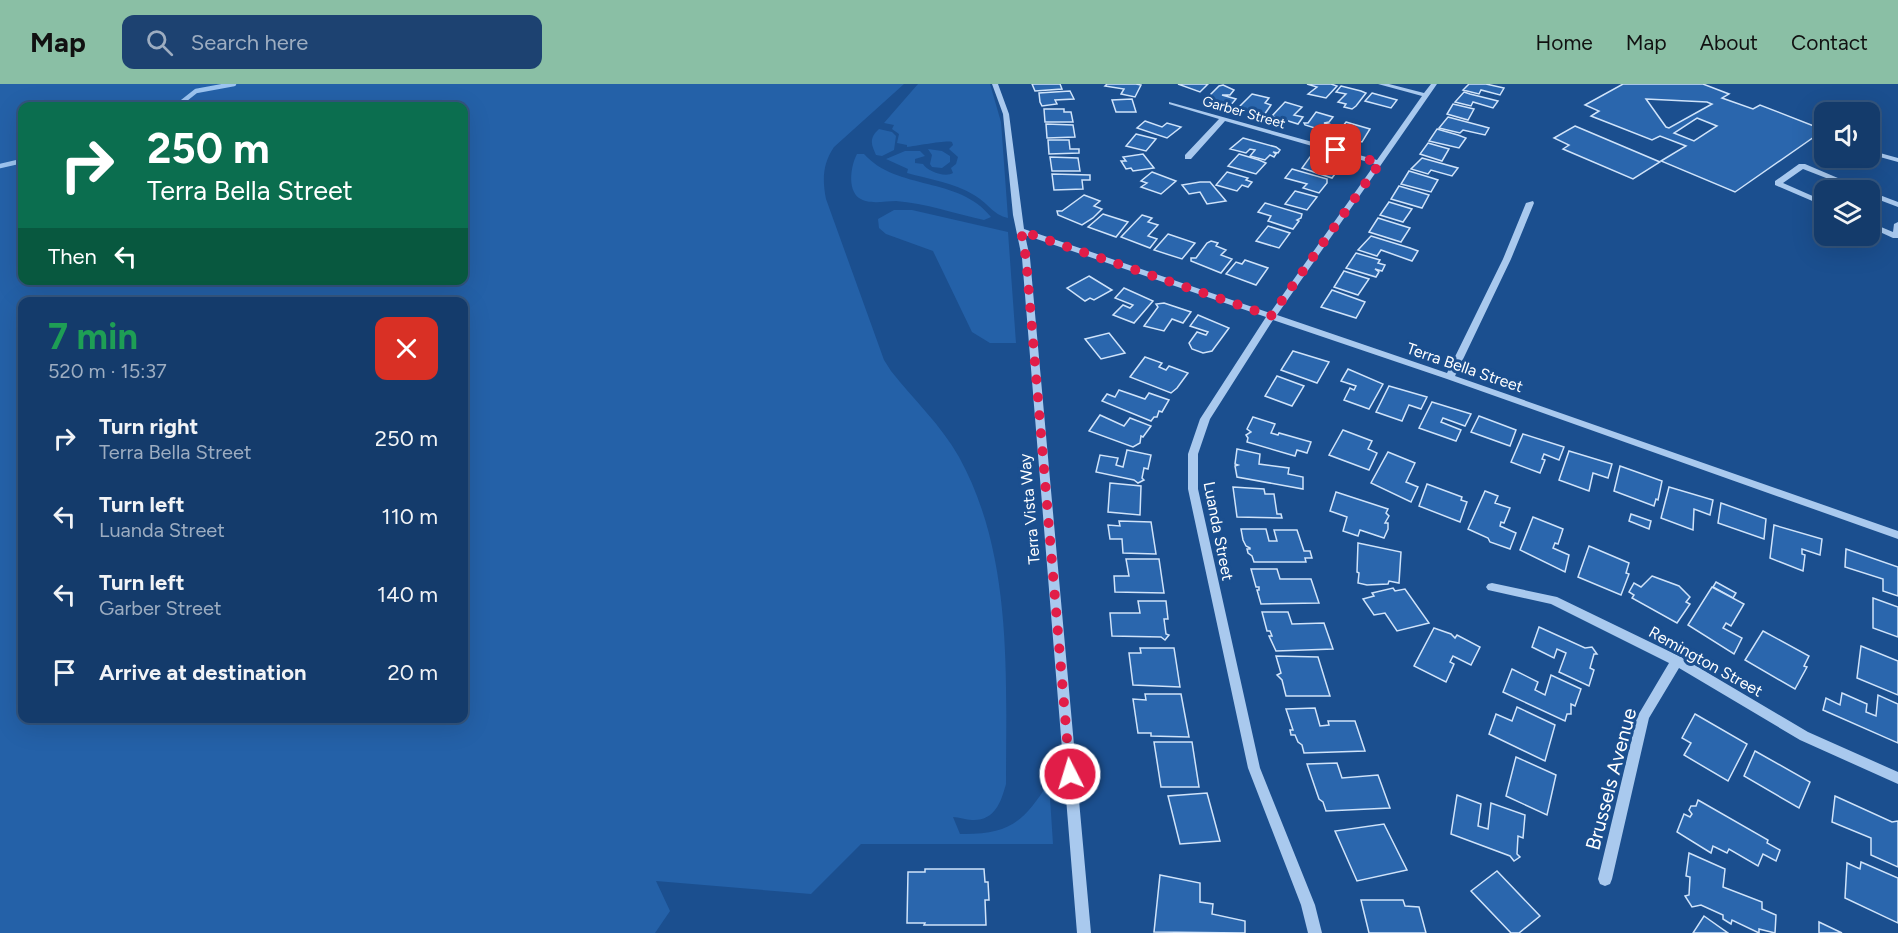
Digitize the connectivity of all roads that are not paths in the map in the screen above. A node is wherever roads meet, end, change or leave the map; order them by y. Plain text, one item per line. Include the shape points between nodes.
1 (995, 84) edge
2 (1381, 84) edge
3 (1434, 84) edge
4 (1425, 95) junction
5 (1171, 103) dead end
6 (1224, 118) junction
7 (1880, 155) edge
8 (1188, 157) dead end
9 (1898, 160) edge
10 (1380, 163) junction
11 (1837, 180) edge
12 (1880, 198) edge
13 (1814, 199) edge
14 (1530, 203) dead end
15 (1898, 205) edge
16 (1898, 224) edge
17 (1880, 229) edge
18 (1021, 231) junction
19 (1271, 316) junction
20 (1450, 377) junction
21 (1898, 535) edge
22 (1492, 587) dead end
23 (1677, 661) junction
24 (1898, 778) edge
25 (1605, 879) dead end
26 (1084, 933) edge
27 (1315, 933) edge

1 - 18 street, Terra Vista Way via 1006,114
2 - 4 street
3 - 4 street, Luanda Street
4 - 10 street, Luanda Street
5 - 6 street, Garber Street
6 - 8 street
6 - 10 street, Garber Street
7 - 9 street
10 - 19 street, Luanda Street
11 - 13 street via 1802,166 1778,183
12 - 15 street
14 - 20 street
16 - 17 street via 1896,236
18 - 19 street, Terra Bella Street
18 - 26 street, Terra Vista Way
19 - 20 street, Terra Bella Street
19 - 27 street, Luanda Street via 1205,419 1192,454 1193,489 1254,768 1308,904
20 - 21 street, Terra Bella Street
22 - 23 street, Remington Street via 1553,600
23 - 24 street, Remington Street via 1804,736
23 - 25 street, Brussels Avenue via 1643,717

